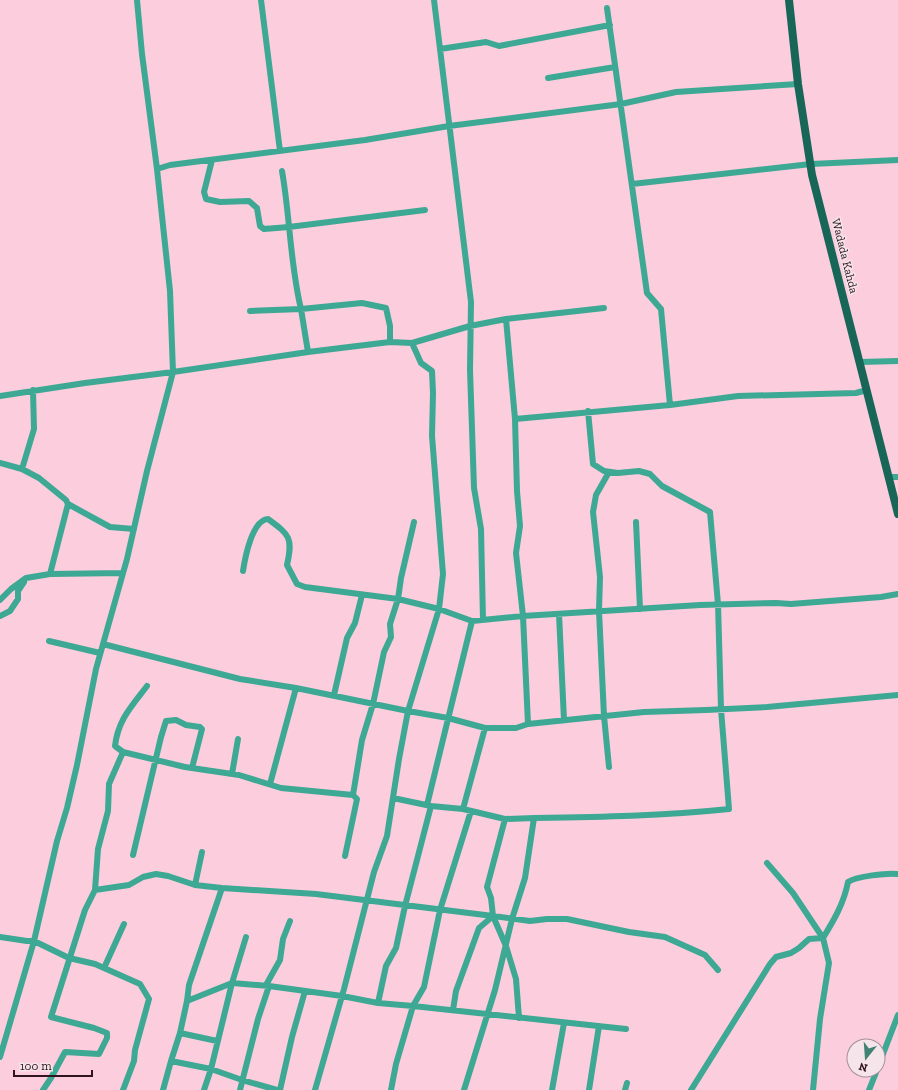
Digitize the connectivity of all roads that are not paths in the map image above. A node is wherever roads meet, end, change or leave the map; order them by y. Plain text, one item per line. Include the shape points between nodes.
1 (137, 0) edge
2 (261, 0) edge
3 (434, 0) edge
4 (788, 0) edge
5 (607, 8) dead end
6 (610, 25) junction
7 (440, 49) junction
8 (615, 67) junction
9 (548, 78) dead end
10 (798, 84) junction
11 (621, 104) junction
12 (449, 126) junction
13 (280, 151) junction
14 (212, 160) junction
15 (898, 160) edge
16 (810, 164) junction
17 (158, 169) junction
18 (282, 171) dead end
19 (632, 184) junction
20 (425, 210) dead end
21 (289, 227) junction
22 (604, 308) dead end
23 (301, 309) junction
24 (250, 311) dead end
25 (506, 319) junction
26 (470, 326) junction
27 (390, 342) junction
28 (412, 343) junction
29 (308, 352) junction
30 (898, 361) edge
31 (860, 362) junction
32 (173, 372) junction
33 (33, 390) junction
34 (867, 390) junction
35 (0, 396) edge
36 (670, 405) junction
37 (588, 411) junction
38 (515, 419) junction
39 (0, 464) edge
40 (22, 469) junction
41 (609, 472) junction
42 (889, 477) junction
43 (898, 477) edge
44 (68, 504) junction
45 (898, 514) edge
46 (414, 522) dead end
47 (636, 522) dead end
48 (134, 529) junction
49 (243, 571) dead end
50 (123, 573) junction
51 (50, 574) junction
52 (26, 578) junction
53 (898, 594) edge
54 (362, 595) junction
55 (398, 599) junction
56 (0, 600) edge
57 (718, 604) junction
58 (439, 609) junction
59 (640, 609) junction
60 (599, 612) junction
61 (559, 614) junction
62 (0, 616) edge
63 (523, 616) junction
64 (483, 620) junction
65 (472, 622) junction
66 (49, 641) dead end
67 (103, 644) junction
68 (100, 653) junction
69 (147, 686) dead end
70 (296, 688) junction
71 (334, 695) junction
72 (898, 695) edge
73 (373, 704) junction
74 (721, 709) junction
75 (408, 711) junction
76 (604, 716) junction
77 (448, 718) junction
78 (564, 720) junction
79 (528, 724) junction
80 (485, 728) junction
81 (238, 739) dead end
82 (123, 752) junction
83 (155, 759) junction
84 (609, 767) dead end
85 (192, 768) junction
86 (232, 774) junction
87 (270, 784) junction
88 (353, 795) junction
89 (393, 798) junction
90 (429, 806) junction
91 (463, 810) junction
92 (471, 811) junction
93 (534, 818) junction
94 (505, 819) junction
95 (202, 852) dead end
96 (133, 856) dead end
97 (345, 856) dead end
98 (767, 863) dead end
99 (898, 874) edge
100 (195, 885) junction
101 (222, 888) junction
102 (95, 890) junction
103 (366, 900) junction
104 (405, 906) junction
105 (440, 910) junction
106 (493, 916) junction
107 (512, 919) junction
108 (290, 921) dead end
109 (124, 924) dead end
110 (0, 937) edge
111 (246, 937) dead end
112 (823, 938) junction
113 (34, 941) junction
114 (506, 946) junction
115 (69, 958) junction
116 (104, 968) junction
117 (718, 970) dead end
118 (232, 983) junction
119 (267, 985) junction
120 (305, 991) junction
121 (342, 996) junction
122 (187, 1001) junction
123 (378, 1004) junction
124 (413, 1006) junction
125 (453, 1010) junction
126 (487, 1014) junction
127 (898, 1015) edge
128 (519, 1018) junction
129 (564, 1023) junction
130 (599, 1026) junction
131 (626, 1029) dead end
132 (180, 1033) junction
133 (217, 1041) junction
134 (2, 1044) edge
135 (886, 1046) edge
136 (0, 1057) edge
137 (171, 1061) junction
138 (211, 1069) junction
139 (874, 1078) edge
140 (242, 1080) junction
141 (627, 1083) dead end
142 (43, 1090) edge
143 (123, 1090) edge
144 (163, 1090) edge
145 (204, 1090) edge
146 (240, 1090) edge
147 (277, 1090) edge
148 (280, 1090) edge
149 (315, 1090) edge
150 (391, 1090) edge
151 (464, 1090) edge
152 (552, 1090) edge
153 (588, 1090) edge
154 (625, 1090) edge
155 (691, 1090) edge
156 (813, 1090) edge
157 (869, 1090) edge

1 - 17 street
2 - 13 street
3 - 7 street
4 - 10 main road, Wadada Kahda
5 - 6 street
6 - 7 street via 499,46 486,42
6 - 8 street
7 - 12 street
8 - 9 street
8 - 11 street
10 - 11 street via 676,92
10 - 16 main road, Wadada Kahda
11 - 12 street
11 - 19 street
12 - 13 street
12 - 26 street via 471,302
13 - 14 street
14 - 17 street
14 - 21 street via 204,192 206,199 220,202 249,201 257,208 260,226 264,229
15 - 16 street
16 - 19 street
16 - 31 main road, Wadada Kahda
17 - 32 street via 170,291
18 - 21 street
19 - 36 street via 647,294 661,309
20 - 21 street
21 - 23 street
22 - 25 street
23 - 24 street
23 - 27 street via 362,303 386,308
23 - 29 street
25 - 26 street
25 - 38 street
26 - 28 street
26 - 64 street via 474,488 481,529
27 - 28 street
27 - 29 street
28 - 58 street via 421,363 432,371 432,436 443,574
29 - 32 street
30 - 31 street
31 - 34 main road, Wadada Kahda
32 - 33 street
32 - 48 street
33 - 35 street
33 - 40 street via 34,429
34 - 36 street via 856,393 738,396
34 - 42 main road, Wadada Kahda
36 - 37 street
37 - 38 street
37 - 41 street via 593,464
38 - 63 street via 520,526 516,553
39 - 40 street
40 - 44 street via 38,478
41 - 57 street via 639,471 650,474 662,486 710,512
41 - 60 street via 596,495 593,512 600,577
42 - 43 street
42 - 45 main road, Wadada Kahda
44 - 48 street via 110,527
44 - 51 street
46 - 55 street
47 - 59 street
48 - 50 street
49 - 54 street via 248,544 263,519 268,519 286,532 290,549 287,566 297,584
50 - 51 street
50 - 67 street
51 - 52 street
52 - 56 street
52 - 62 street via 18,591 18,600 10,611
53 - 57 street via 791,604
54 - 55 street
54 - 71 street via 355,623 347,638
55 - 58 street
55 - 73 street
57 - 59 street
57 - 74 street
58 - 65 street
58 - 75 street
59 - 60 street
60 - 61 street
60 - 76 street
61 - 63 street
61 - 78 street
63 - 64 street
63 - 79 street
64 - 65 street
65 - 77 street
66 - 68 street
67 - 68 street
67 - 70 street via 240,679
68 - 113 street via 77,765
69 - 82 street via 128,710 117,732 115,746
70 - 71 street
70 - 87 street
71 - 73 street
72 - 74 street
73 - 75 street
73 - 88 street via 362,740
74 - 76 street
74 - 93 street via 729,809 618,817
75 - 77 street
75 - 89 street
76 - 78 street
76 - 84 street
77 - 80 street
77 - 90 street
78 - 79 street
79 - 80 street via 516,728
80 - 91 street
81 - 86 street
82 - 83 street
82 - 102 street via 109,784 108,812 98,849
83 - 85 street
83 - 85 street via 166,721 176,720 186,725 200,726 202,729
83 - 96 street
85 - 86 street
86 - 87 street
87 - 88 street via 281,788
88 - 97 street via 357,799
89 - 90 street
89 - 103 street via 387,836
90 - 91 street
90 - 104 street
91 - 92 street
92 - 94 street
92 - 105 street
93 - 94 street
93 - 107 street via 525,878
94 - 106 street via 487,887 492,898
95 - 100 street
98 - 112 street via 793,893
99 - 112 street via 881,874 848,882 843,901
100 - 101 street
100 - 102 street via 156,874 143,877 129,886
101 - 103 street
101 - 122 street via 189,985
102 - 115 street via 85,910
103 - 104 street
103 - 121 street
104 - 105 street
104 - 123 street via 396,948 386,966
105 - 106 street
105 - 124 street via 424,987
106 - 107 street
106 - 114 street
106 - 125 street via 479,928 456,991
107 - 114 street
107 - 117 street via 567,919 665,937 705,955
108 - 119 street via 280,960
109 - 116 street
110 - 113 street
111 - 118 street
112 - 155 street via 809,939 799,948 776,958 770,964
112 - 156 street via 829,963 820,1018
113 - 115 street
113 - 134 street
114 - 126 street
114 - 128 street via 516,979
115 - 116 street
115 - 142 street via 51,1017 94,1028 107,1033 107,1038 99,1054 65,1052
116 - 143 street via 140,984 149,999 134,1061
118 - 119 street
118 - 122 street
118 - 133 street
119 - 120 street
119 - 140 street
120 - 121 street
120 - 148 street
121 - 123 street
121 - 149 street
122 - 132 street
123 - 124 street
124 - 125 street
124 - 150 street
125 - 126 street
126 - 128 street
126 - 151 street
127 - 135 street
128 - 129 street
129 - 130 street
129 - 152 street
130 - 131 street
130 - 153 street
132 - 133 street
132 - 137 street
133 - 138 street
134 - 136 street
137 - 138 street
137 - 144 street
138 - 140 street
138 - 145 street
139 - 157 street
140 - 146 street
140 - 147 street
141 - 154 street

